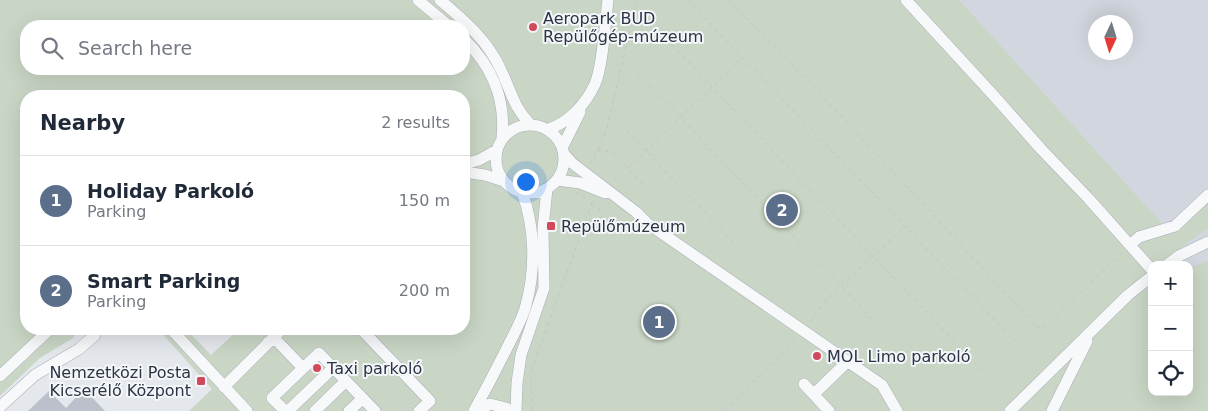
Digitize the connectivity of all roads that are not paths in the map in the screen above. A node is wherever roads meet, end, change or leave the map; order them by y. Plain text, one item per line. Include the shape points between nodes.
1 (418, 0) edge
2 (440, 0) edge
3 (608, 0) edge
4 (906, 0) edge
5 (442, 20) edge
6 (463, 20) edge
7 (470, 26) edge
8 (470, 46) edge
9 (584, 101) junction
10 (530, 124) junction
11 (549, 130) junction
12 (502, 138) junction
13 (497, 150) junction
14 (564, 150) junction
15 (470, 162) edge
16 (470, 173) edge
17 (583, 177) junction
18 (558, 180) junction
19 (504, 181) junction
20 (547, 189) junction
21 (522, 192) junction
22 (1208, 195) edge
23 (1208, 242) edge
24 (1130, 245) junction
25 (1173, 261) edge
26 (1148, 265) edge
27 (1148, 279) edge
28 (1093, 330) junction
29 (44, 335) edge
30 (95, 335) edge
31 (177, 335) edge
32 (276, 335) edge
33 (367, 335) edge
34 (268, 342) junction
35 (847, 362) junction
36 (333, 368) junction
37 (301, 370) junction
38 (0, 376) edge
39 (346, 381) junction
40 (804, 384) dead end
41 (224, 386) junction
42 (814, 394) junction
43 (362, 398) junction
44 (0, 407) edge
45 (247, 411) edge
46 (286, 411) edge
47 (315, 411) edge
48 (350, 411) edge
49 (374, 411) edge
50 (419, 411) edge
51 (474, 411) edge
52 (509, 411) edge
53 (516, 411) edge
54 (829, 411) edge
55 (897, 411) edge
56 (1010, 411) edge
57 (1052, 411) edge

1 - 5 street
2 - 6 street
3 - 9 street via 597,76
4 - 24 street
7 - 10 street via 501,69 514,104
8 - 12 street via 493,77 502,104
9 - 11 street via 567,120
9 - 14 street
10 - 11 street
10 - 12 street via 514,128
11 - 14 street
12 - 13 street
13 - 15 street
13 - 19 street via 496,163
14 - 17 street
14 - 18 street via 564,168
16 - 19 street
17 - 18 street
17 - 35 street via 616,197 647,223
18 - 20 street
19 - 21 street
20 - 21 street
20 - 53 street via 544,288 521,355
21 - 51 street via 532,228 527,298 518,325
22 - 24 street via 1175,226 1140,237
23 - 25 street
24 - 26 street
27 - 28 street
28 - 56 street
28 - 57 street
29 - 38 street
30 - 44 street via 79,349 35,375
31 - 41 street
32 - 34 street
33 - 50 street via 430,401
34 - 37 street
34 - 41 street
35 - 42 street
35 - 55 street via 882,385
36 - 37 street via 319,353
36 - 39 street
36 - 46 street
37 - 46 street via 272,398
39 - 43 street
39 - 47 street
40 - 42 street
41 - 45 street
42 - 54 street
43 - 48 street
43 - 49 street
51 - 52 street via 490,404

